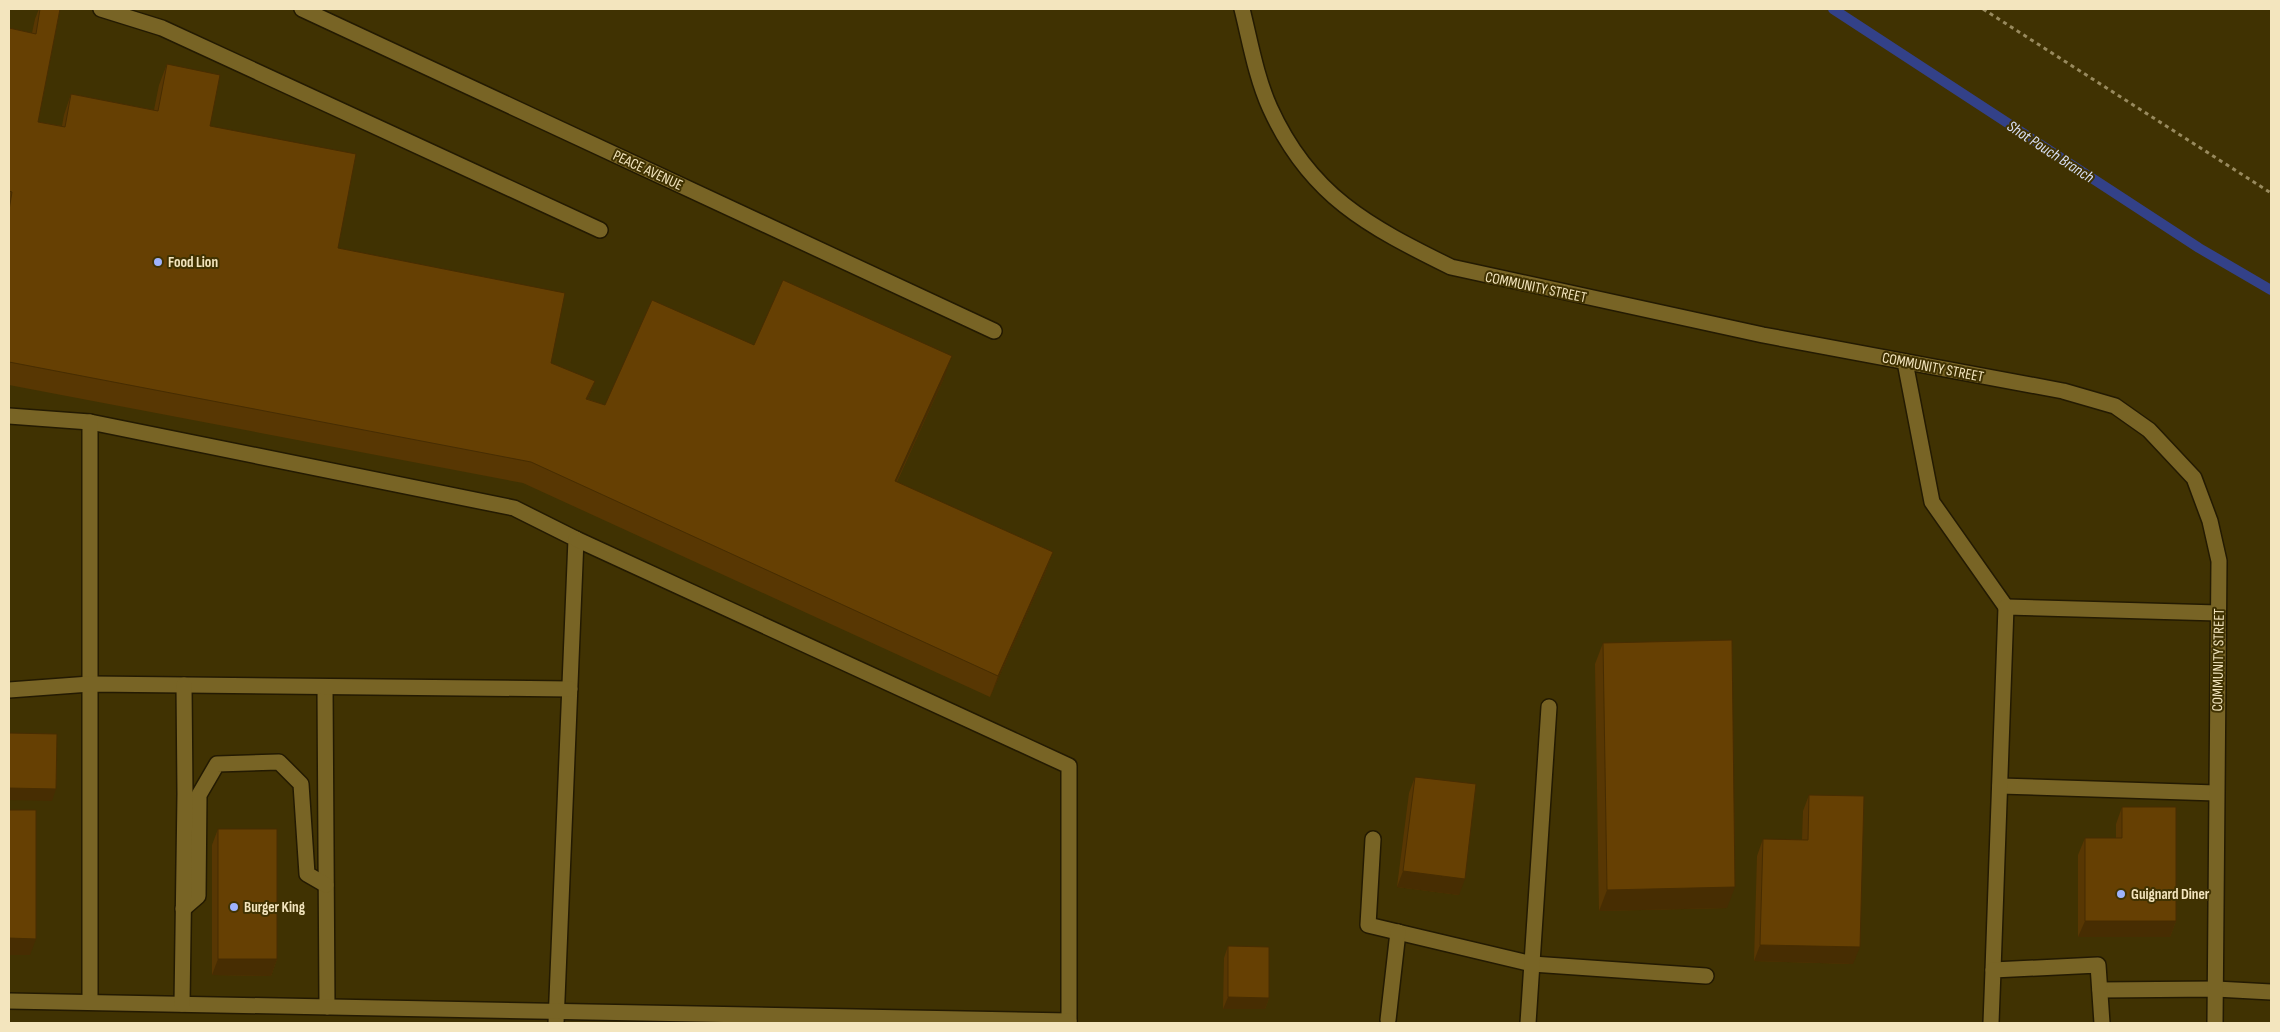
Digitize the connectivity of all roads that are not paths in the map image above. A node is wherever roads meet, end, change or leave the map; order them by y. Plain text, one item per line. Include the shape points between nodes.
1 (101, 9) edge
2 (302, 9) edge
3 (1242, 9) edge
4 (600, 230) dead end
5 (994, 331) dead end
6 (1905, 362) junction
7 (9, 416) edge
8 (90, 422) junction
9 (576, 539) junction
10 (2006, 607) junction
11 (2218, 613) junction
12 (90, 684) junction
13 (184, 685) junction
14 (325, 686) junction
15 (570, 689) junction
16 (9, 690) edge
17 (1549, 707) dead end
18 (2000, 786) junction
19 (2216, 793) junction
20 (1372, 839) dead end
21 (326, 885) junction
22 (183, 909) junction
23 (1398, 932) junction
24 (1532, 964) junction
25 (1993, 970) junction
26 (1706, 976) dead end
27 (2216, 989) junction
28 (2100, 990) junction
29 (2271, 992) edge
30 (9, 1001) edge
31 (90, 1002) junction
32 (182, 1004) junction
33 (327, 1007) junction
34 (556, 1017) edge
35 (1388, 1020) dead end
36 (1069, 1022) edge
37 (1528, 1023) edge
38 (1991, 1023) edge
39 (2102, 1023) edge
40 (2215, 1023) edge

1 - 4 street via 162,28
2 - 5 street, PEACE AVENUE
3 - 6 street, COMMUNITY STREET via 1268,101 1299,160 1318,183 1355,215 1412,248 1451,267 1510,282
6 - 10 street via 1932,502
6 - 11 street, COMMUNITY STREET via 2063,391 2115,406 2149,430 2194,478 2204,504 2219,561
7 - 8 street
8 - 9 street via 514,508
8 - 12 street
9 - 15 street
9 - 36 street via 1069,766
10 - 11 street
10 - 18 street
11 - 19 street, COMMUNITY STREET
12 - 13 street
12 - 16 street
12 - 31 street
13 - 14 street
13 - 22 street
14 - 15 street
14 - 21 street
15 - 34 street
17 - 24 street
18 - 19 street
18 - 25 street
19 - 27 street, COMMUNITY STREET
20 - 23 street via 1368,925
21 - 22 street via 307,874 301,784 279,762 217,764 199,795 198,896
21 - 33 street
22 - 32 street
23 - 24 street
23 - 35 street
24 - 26 street
24 - 37 street
25 - 28 street via 2098,965
25 - 38 street
27 - 28 street
27 - 29 street
27 - 40 street, COMMUNITY STREET
28 - 39 street
30 - 31 street
31 - 32 street
32 - 33 street
33 - 34 street
34 - 36 street

